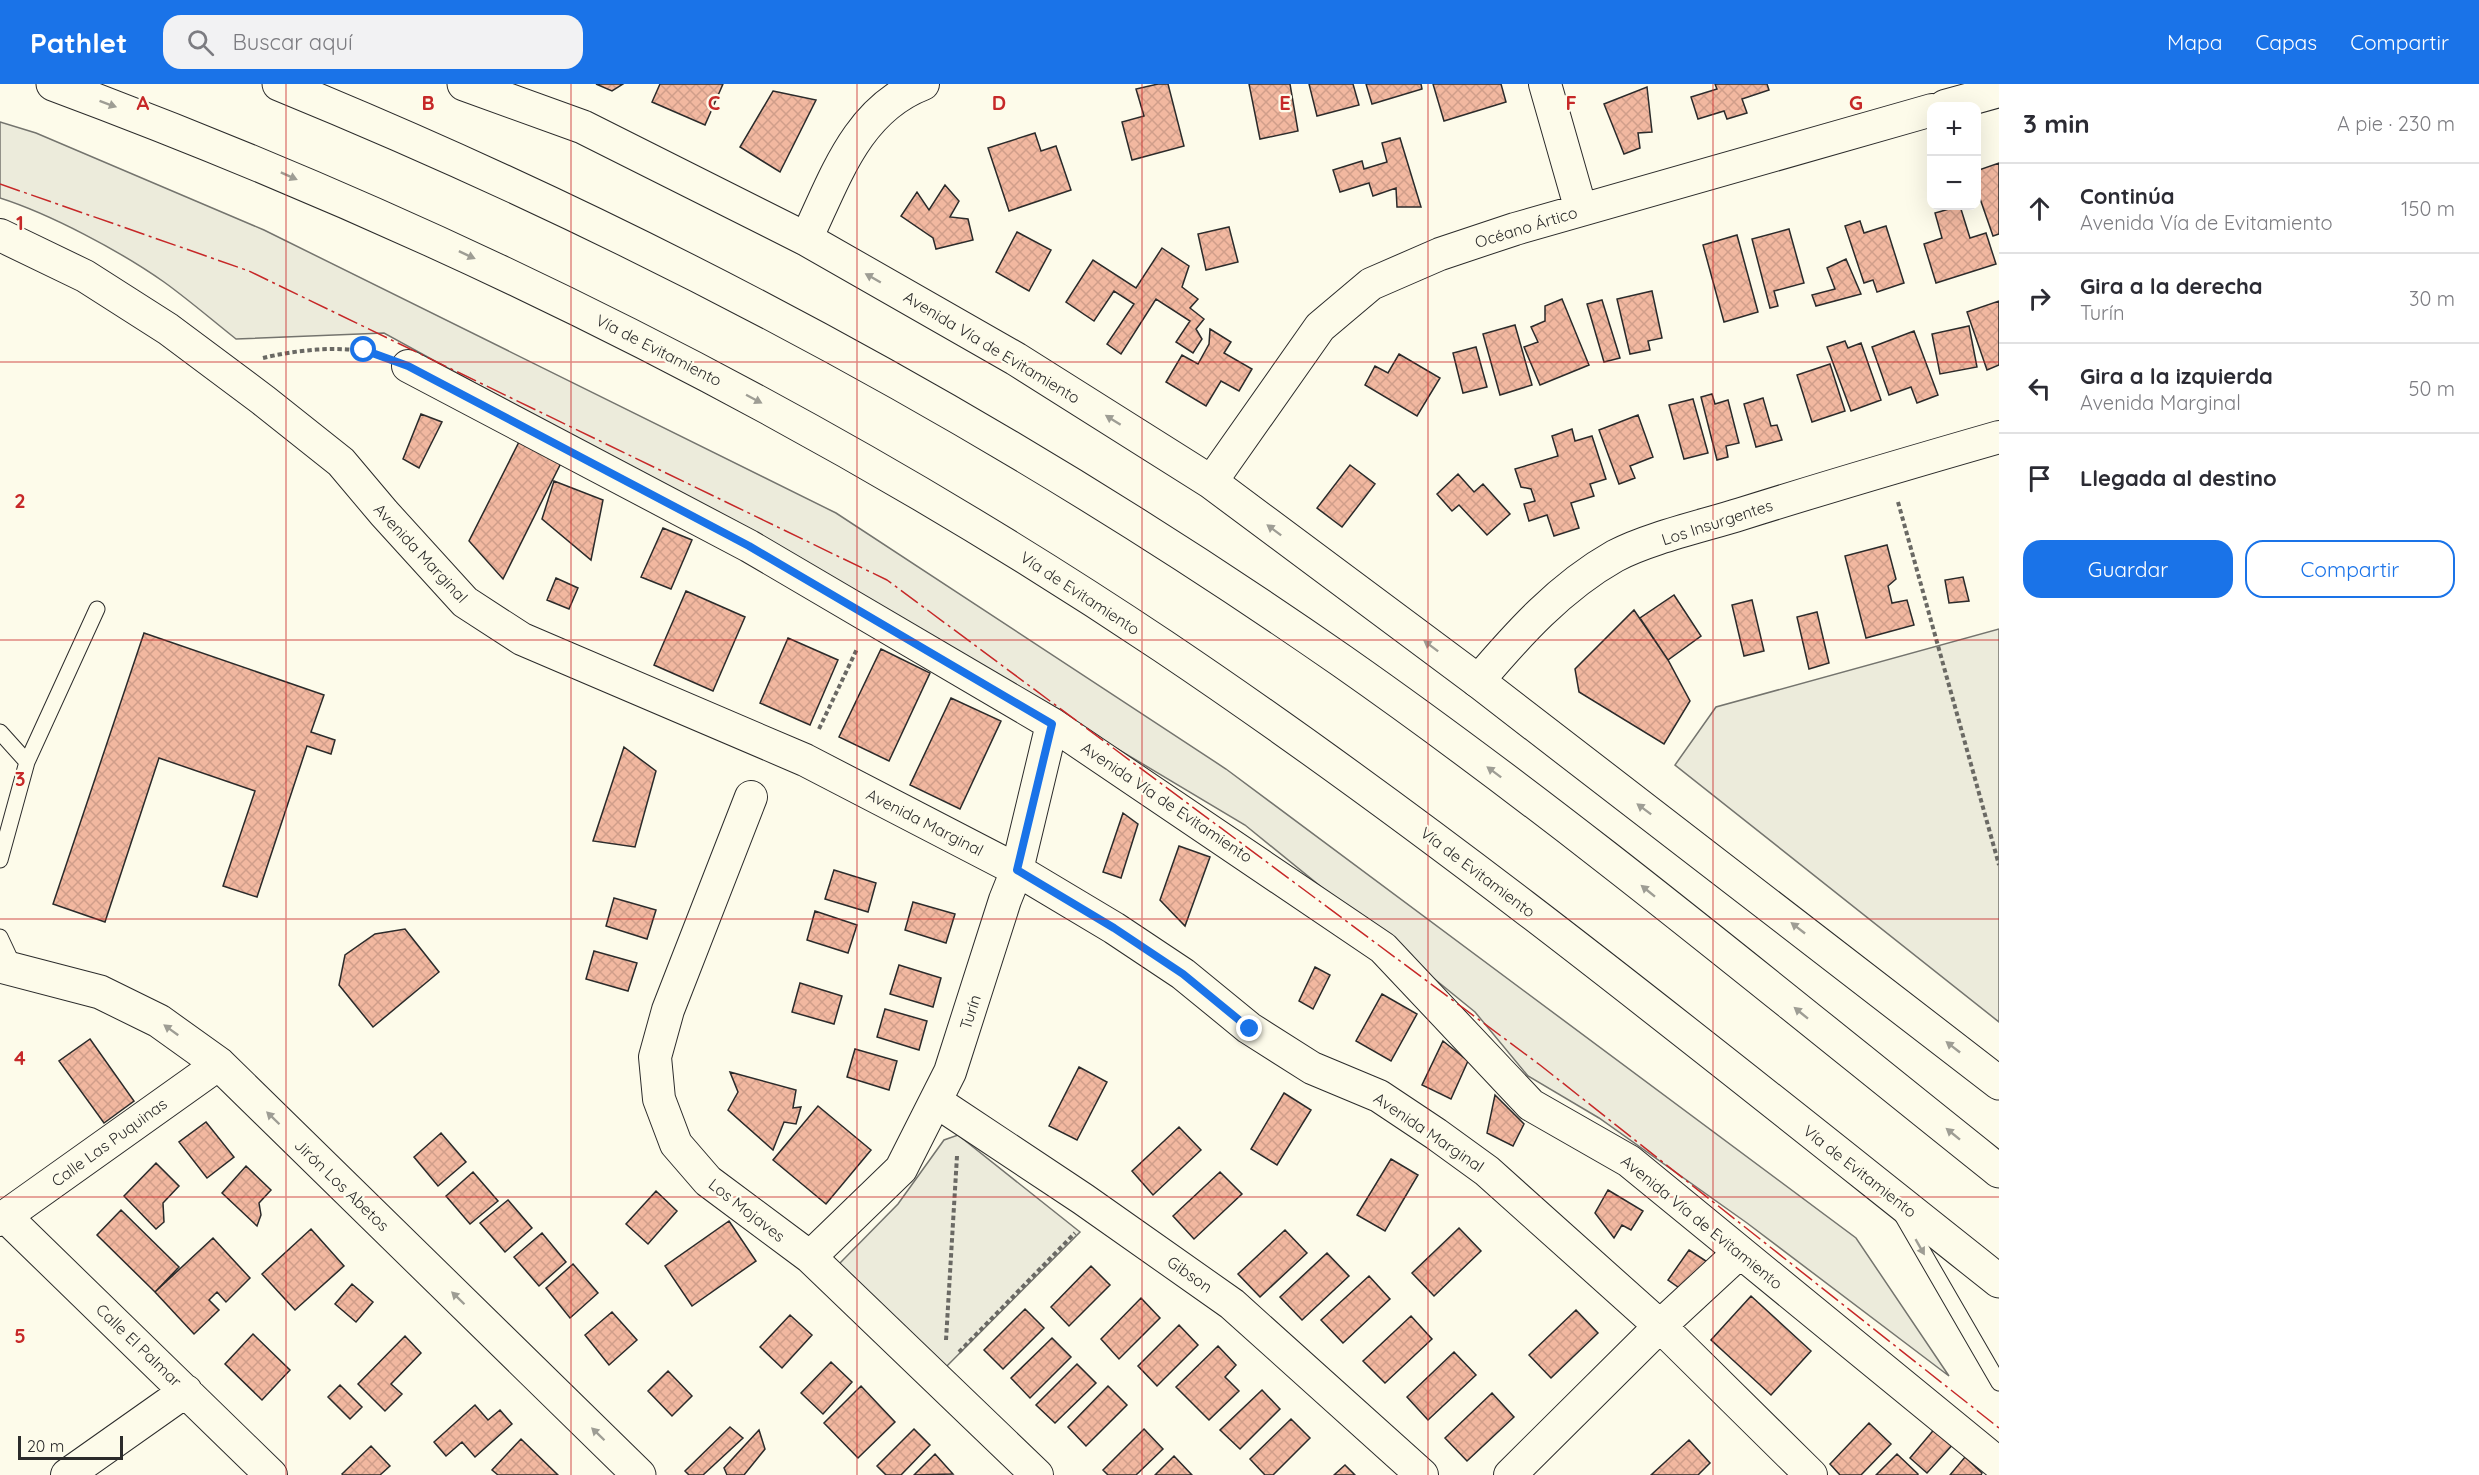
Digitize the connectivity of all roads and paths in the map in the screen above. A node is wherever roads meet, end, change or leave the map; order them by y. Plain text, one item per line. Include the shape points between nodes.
1 (53, 84) edge
2 (279, 84) edge
3 (465, 84) edge
4 (924, 84) edge
5 (1545, 84) edge
6 (1999, 91) edge
7 (1959, 102) edge
8 (1927, 111) edge
9 (1581, 210) junction
10 (0, 235) edge
11 (806, 239) junction
12 (408, 366) joint
13 (222, 368) junction
14 (1999, 438) edge
15 (1887, 469) junction
16 (1211, 482) junction
17 (97, 609) dead end
18 (872, 618) junction
19 (1478, 681) junction
20 (1052, 724) junction
21 (0, 732) edge
22 (805, 760) junction
23 (27, 762) junction
24 (752, 797) dead end
25 (0, 860) edge
26 (1999, 865) edge
27 (1017, 870) junction
28 (0, 937) edge
29 (8, 967) edge
30 (219, 1064) junction
31 (1999, 1083) edge
32 (937, 1102) junction
33 (957, 1155) dead end
34 (1999, 1171) edge
35 (1891, 1196) junction
36 (3, 1219) edge
37 (1076, 1233) dead end
38 (1740, 1252) junction
39 (810, 1257) junction
40 (1999, 1281) edge
41 (1660, 1326) junction
42 (946, 1344) dead end
43 (952, 1359) dead end
44 (1999, 1383) edge
45 (186, 1391) junction
46 (1999, 1464) edge
47 (67, 1475) edge
48 (271, 1475) edge
49 (639, 1475) edge
50 (1037, 1475) edge
51 (1422, 1475) edge
52 (1510, 1475) edge
53 (1811, 1475) edge

1 -> 35 main road, Vía de Evitamiento via 280,172 556,297 699,369 916,490 1159,644 1290,733 1520,904
34 -> 2 main road via 1512,785 1339,659 1126,518 878,371 723,288 416,141
3 - 11 main road, Avenida Vía de Evitamiento via 584,127
4 - 11 street via 892,100 867,122
5 - 9 street
6 - 7 street
8 - 9 street, Océano Ártico
9 - 16 street, Océano Ártico via 1440,254 1371,284 1320,327
10 - 13 street, Avenida Marginal via 84,276
16 -> 11 main road, Avenida Vía de Evitamiento via 1016,359
12 - 13 path via 364,350 294,350
12 - 18 street, Avenida Vía de Evitamiento via 749,546
13 - 22 street, Avenida Marginal via 341,462 465,602 522,639
14 - 15 street, Los Insurgentes
15 - 19 street, Los Insurgentes via 1665,537 1616,556 1568,587 1519,632
15 - 26 path
19 -> 16 main road, Avenida Vía de Evitamiento
17 - 23 lane
18 - 20 street, Avenida Vía de Evitamiento
18 - 22 path
31 -> 19 main road, Avenida Vía de Evitamiento
20 - 27 street, Turín
20 - 38 street, Avenida Vía de Evitamiento via 1383,948 1531,1105 1629,1161
21 - 23 lane
22 - 27 street, Avenida Marginal
23 - 25 lane
24 - 39 street, Los Mojaves via 668,1010 655,1057 659,1099 676,1144 708,1181
27 - 32 street, Turín
27 - 41 street, Avenida Marginal via 1183,974 1250,1029 1312,1068 1379,1096 1436,1134 1487,1172
28 - 29 lane
30 -> 29 main road, Jirón Los Abetos via 159,1021 100,992
30 - 36 street, Calle Las Puquinas
49 -> 30 main road, Jirón Los Abetos
32 - 39 street, Turín via 901,1168
32 - 51 street, Gibson via 1232,1304
33 - 42 path
35 - 40 main road, Vía de Evitamiento
35 -> 44 lane
36 - 45 street, Calle El Palmar
37 - 43 path
38 - 41 street
38 - 46 street, Avenida Vía de Evitamiento
39 - 50 street, Los Mojaves
41 - 52 street
41 - 53 street, Avenida Marginal
45 - 47 street
45 - 48 street, Calle El Palmar

